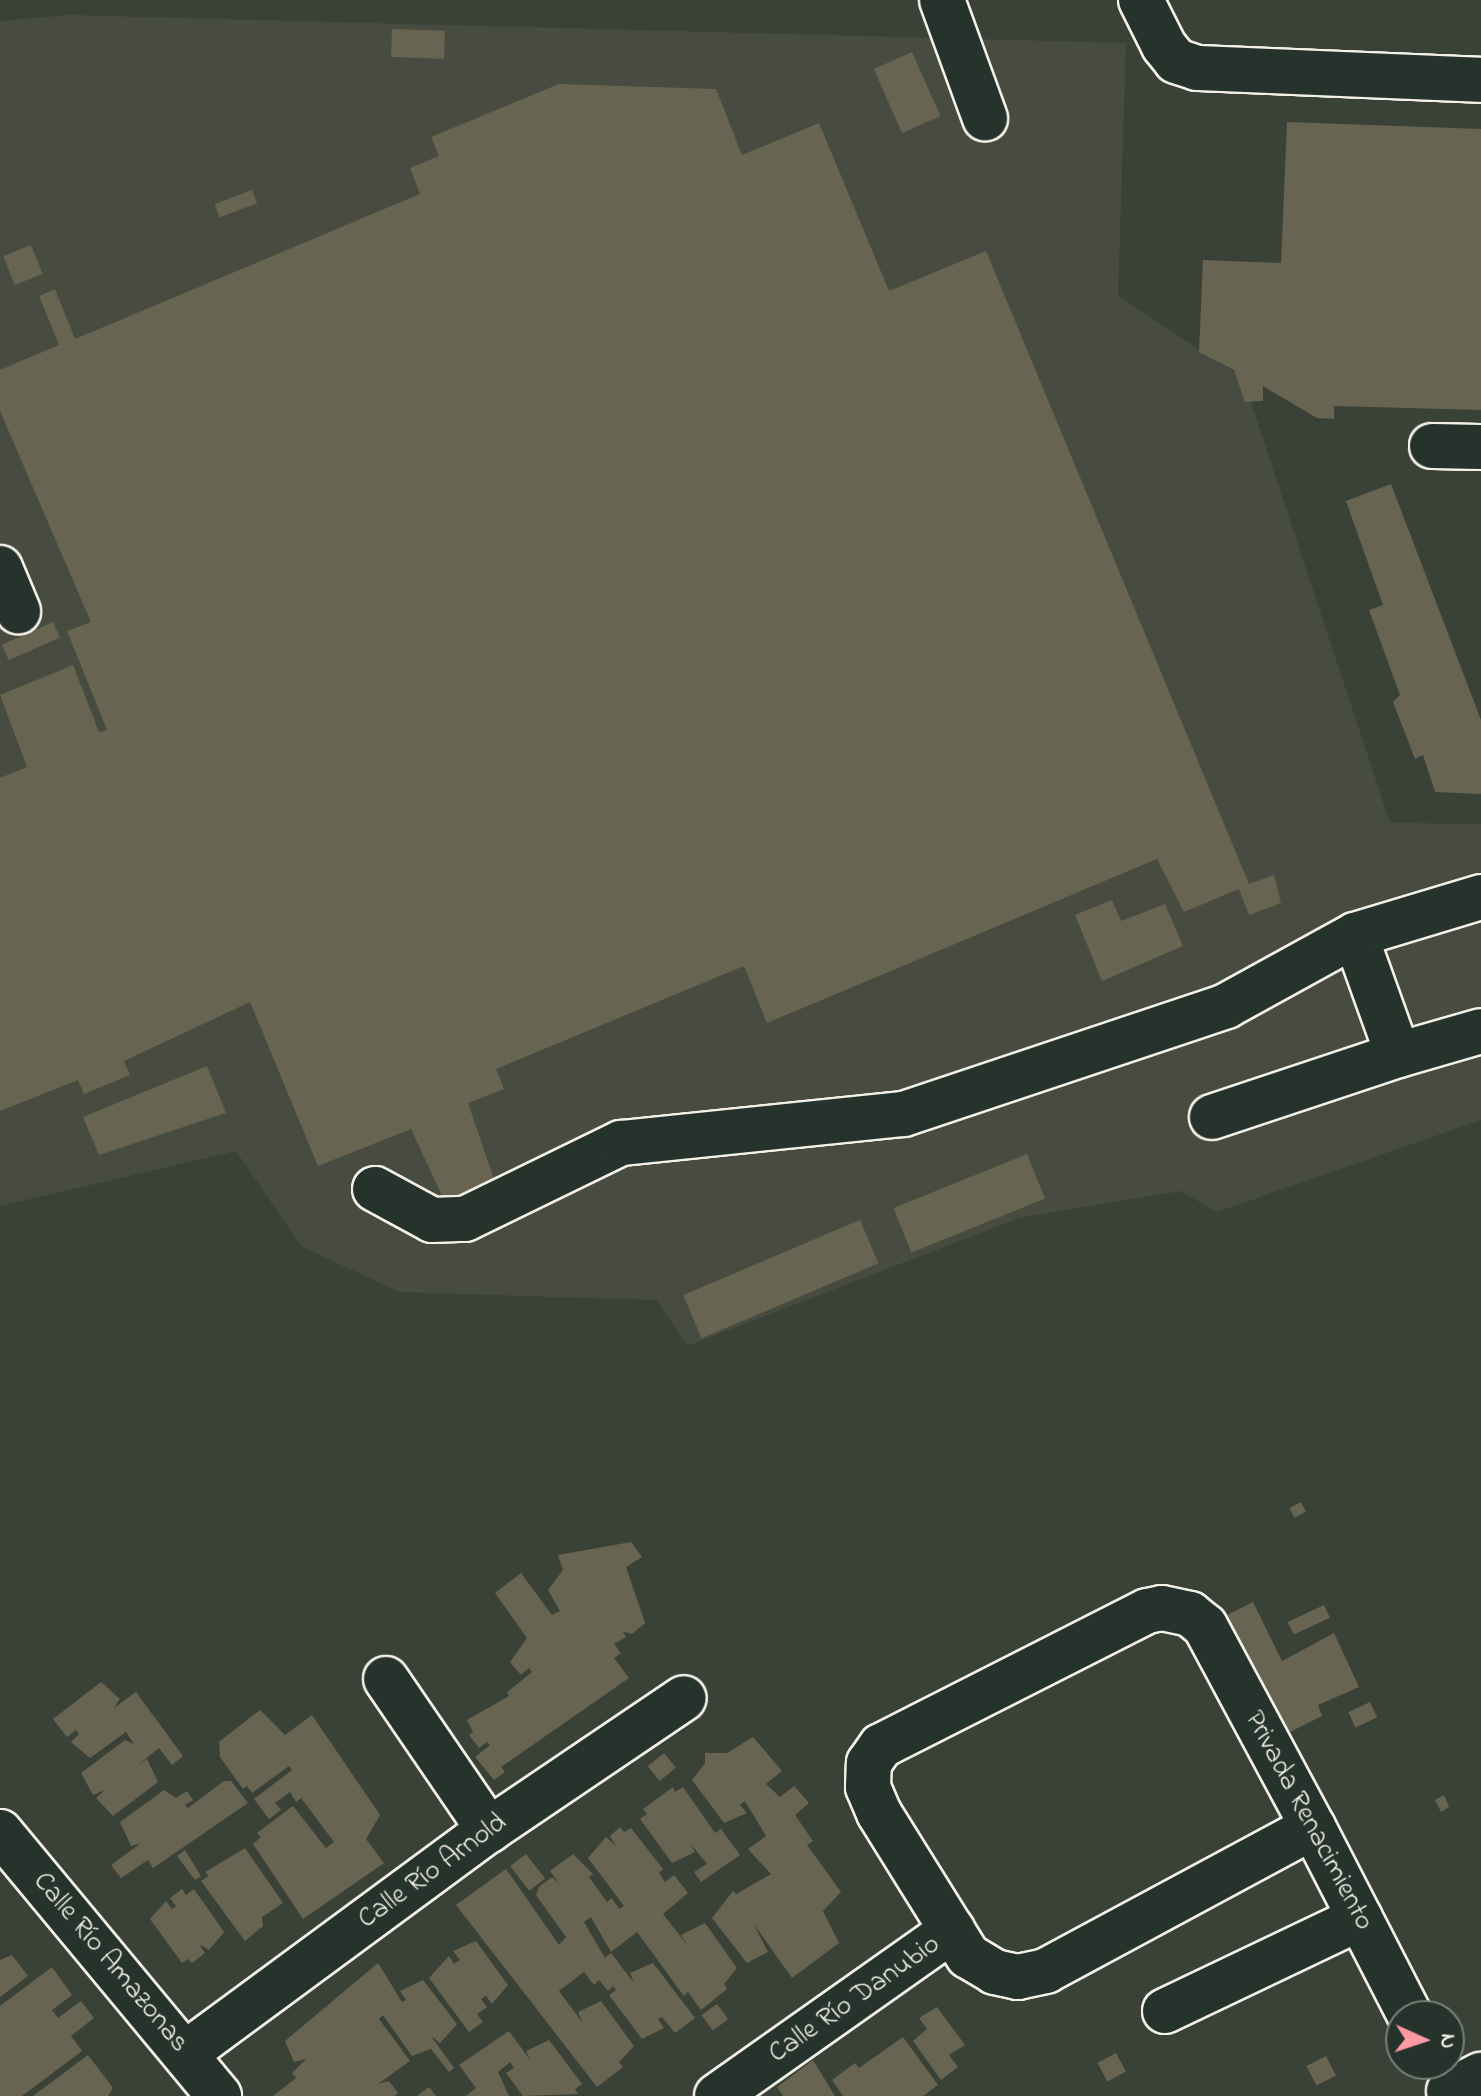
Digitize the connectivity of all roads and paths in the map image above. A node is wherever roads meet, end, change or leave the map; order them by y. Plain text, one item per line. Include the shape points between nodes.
1 (942, 0) edge
2 (1141, 0) edge
3 (1481, 80) edge
4 (985, 118) dead end
5 (1432, 446) dead end
6 (1481, 447) edge
7 (0, 568) edge
8 (18, 611) dead end
9 (1481, 897) edge
10 (1355, 935) junction
11 (1481, 1031) edge
12 (1398, 1055) junction
13 (1212, 1117) dead end
14 (375, 1189) dead end
15 (386, 1679) dead end
16 (684, 1698) dead end
17 (1313, 1827) junction
18 (489, 1830) junction
19 (0, 1832) edge
20 (1360, 1918) junction
21 (952, 1930) junction
22 (1402, 2000) edge
23 (1165, 2011) dead end
24 (186, 2053) junction
25 (219, 2096) edge
26 (717, 2096) edge

1 - 4 street
2 - 3 street via 1176,61 1197,68
5 - 6 street
7 - 8 street
9 - 10 street
10 - 12 street
10 - 14 street via 1226,1006 904,1114 621,1143 465,1219 432,1220
11 - 12 street
12 - 13 street
15 - 18 street
16 - 18 street, Calle Río Arnold
17 - 20 street, Privada Renacimiento
17 - 21 street via 1046,1971 1018,1977 995,1972 968,1956
17 - 21 street, Privada Renacimiento via 1205,1626 1177,1609 1147,1611 881,1746 869,1763 868,1787
18 - 24 street, Calle Río Arnold
19 - 24 street, Calle Río Amazonas
20 - 22 street, Privada Renacimiento
20 - 23 street
21 - 26 street, Calle Río Danubio
24 - 25 street, Calle Río Amazonas

